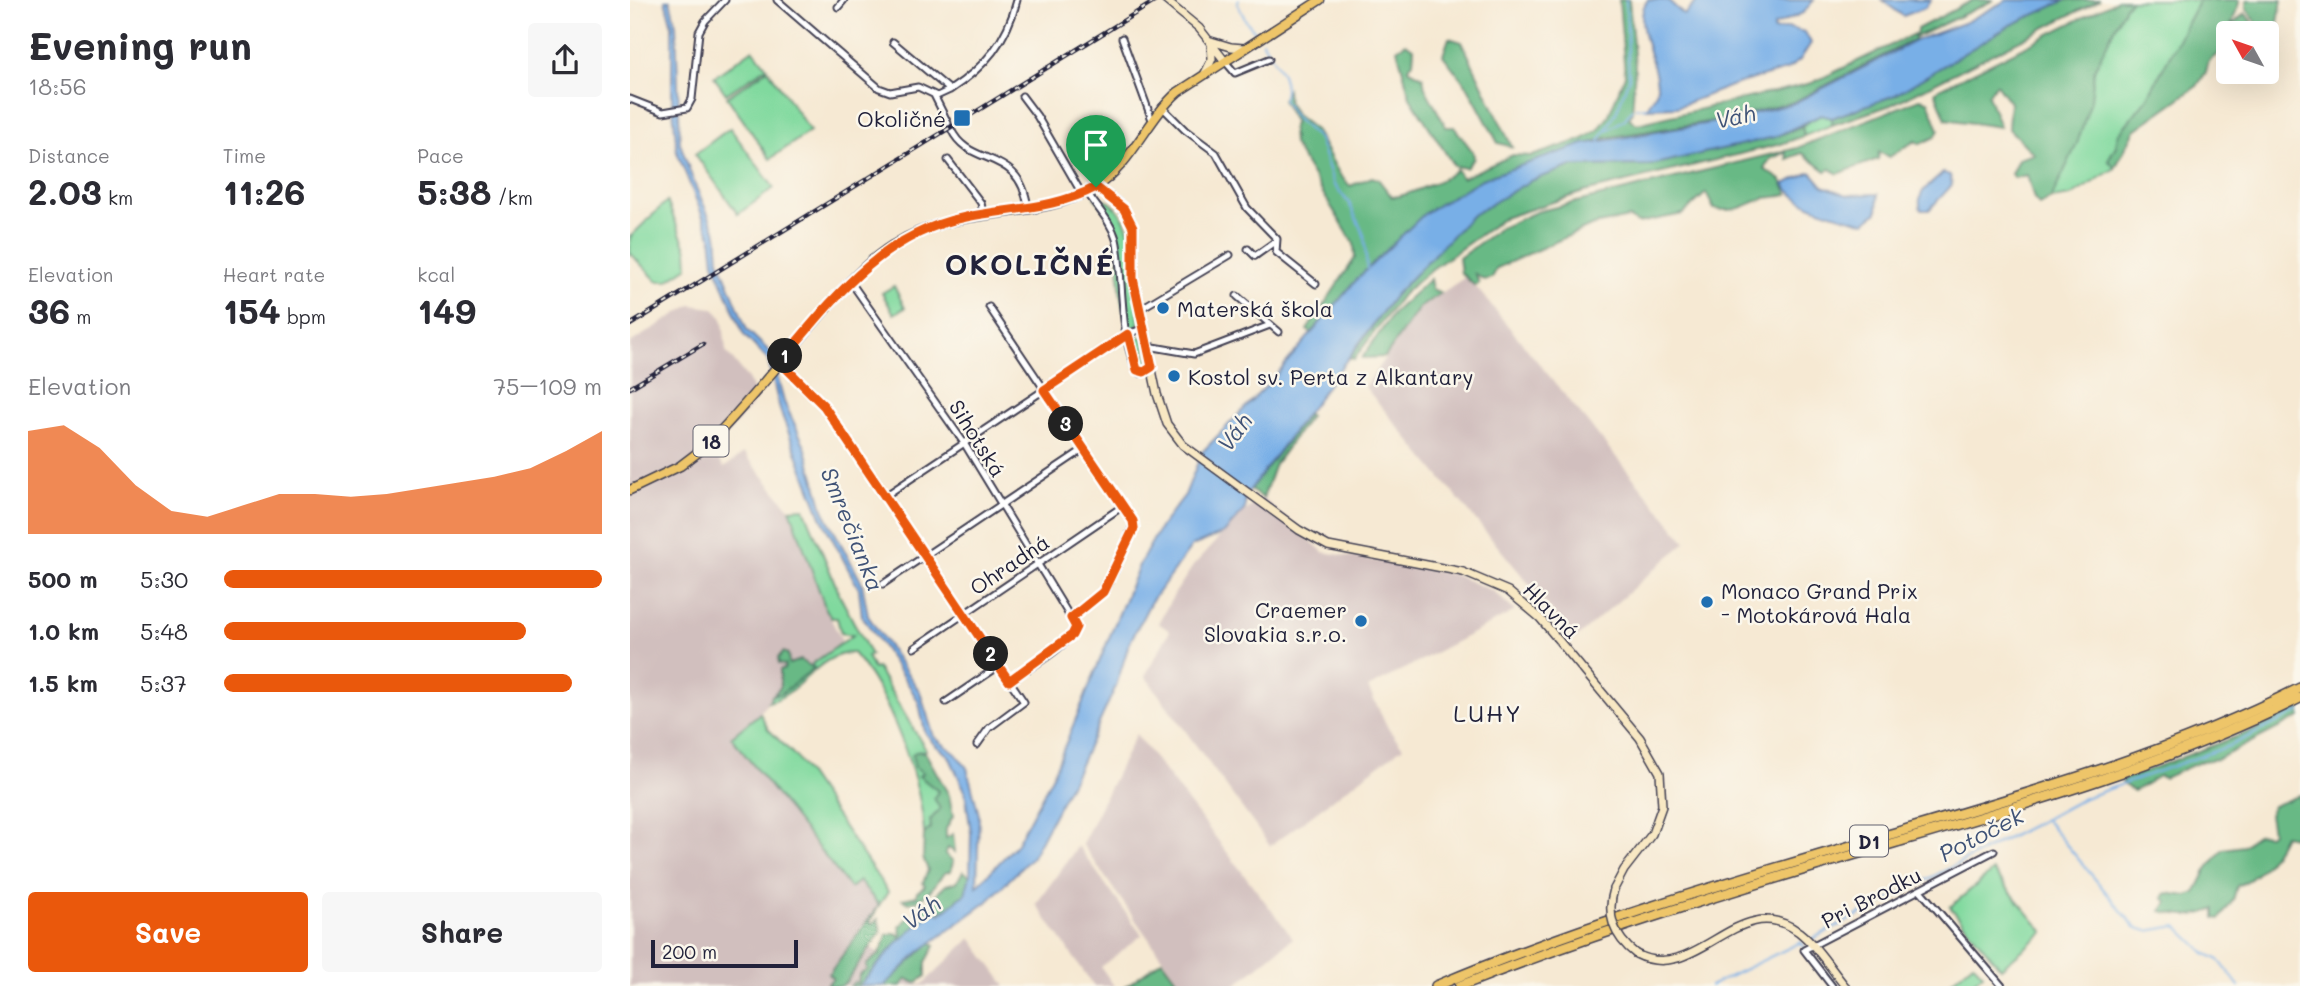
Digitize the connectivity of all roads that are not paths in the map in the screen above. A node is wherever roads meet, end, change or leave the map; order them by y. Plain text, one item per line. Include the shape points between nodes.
1 (725, 0) edge
2 (777, 0) edge
3 (844, 0) edge
4 (1017, 0) edge
5 (1166, 0) edge
6 (1321, 0) edge
7 (838, 7) dead end
8 (1122, 38) dead end
9 (1211, 41) junction
10 (893, 42) dead end
11 (1244, 48) junction
12 (1269, 59) dead end
13 (1224, 60) junction
14 (1205, 73) junction
15 (950, 90) junction
16 (934, 95) junction
17 (1021, 96) dead end
18 (630, 99) edge
19 (1162, 107) junction
20 (1152, 120) junction
21 (948, 160) dead end
22 (1096, 187) junction
23 (1084, 193) junction
24 (1028, 208) junction
25 (983, 214) junction
26 (1276, 241) junction
27 (1248, 249) dead end
28 (1230, 255) dead end
29 (850, 281) junction
30 (1316, 284) dead end
31 (1237, 296) dead end
32 (989, 307) dead end
33 (1140, 309) junction
34 (1270, 325) junction
35 (1144, 328) junction
36 (1279, 332) dead end
37 (1128, 334) junction
38 (1148, 346) junction
39 (780, 363) junction
40 (1152, 367) junction
41 (1044, 390) junction
42 (964, 443) junction
43 (1084, 449) junction
44 (630, 490) edge
45 (885, 496) junction
46 (1002, 505) junction
47 (1123, 506) junction
48 (925, 556) junction
49 (1037, 564) junction
50 (883, 584) dead end
51 (964, 614) junction
52 (1071, 618) junction
53 (914, 648) dead end
54 (999, 666) junction
55 (1009, 681) junction
56 (2300, 688) edge
57 (2300, 698) edge
58 (946, 702) dead end
59 (977, 744) dead end
60 (1994, 851) dead end
61 (1920, 890) junction
62 (1808, 945) junction
63 (1436, 986) edge
64 (1460, 986) edge
65 (1832, 986) edge
66 (1845, 986) edge
67 (2002, 986) edge

1 - 18 street via 699,32 692,99 684,110 665,112
2 - 16 street via 879,88 890,92 918,86
3 - 7 street
4 - 15 street via 1009,29 995,50
5 - 9 street
6 - 11 main road, 18
8 - 20 street
9 - 11 street
9 - 13 street
9 - 14 street via 1212,59
10 - 15 street
11 - 13 main road, 18
12 - 13 street via 1235,73
13 - 14 main road, 18
14 - 19 main road, 18
15 - 16 street
16 - 24 street via 963,146 995,160 1016,176 1024,186
17 - 23 street
19 - 20 main road, 18
19 - 26 street via 1216,153 1247,208
20 - 22 main road, 18 via 1126,158
21 - 25 street via 981,203
22 - 23 main road, 18
22 - 33 street, Hlavná via 1118,203 1131,222 1133,278
23 - 24 main road, 18
23 - 37 street via 1116,239
24 - 25 main road, 18
25 - 29 main road, 18 via 906,237
26 - 27 street via 1255,256
26 - 30 street via 1276,252
28 - 33 street
29 - 39 main road, 18
29 - 42 street, Sihotská
31 - 34 street
32 - 41 street
33 - 35 street, Hlavná
34 - 36 street
34 - 38 street via 1194,354
35 - 37 street
35 - 38 street, Hlavná
37 - 40 street via 1137,370
37 - 41 street
38 - 40 street, Hlavná
39 - 44 main road, 18 via 694,457
39 - 45 street via 824,406
40 - 62 street, Hlavná, bridge via 1167,424 1194,454 1328,546 1475,575 1508,591 1540,618 1640,738 1660,773 1663,801 1659,819 1614,889 1611,910 1623,942 1636,954 1674,962 1734,928 1762,920 1786,925
41 - 42 street
41 - 43 street
42 - 45 street
42 - 46 street, Sihotská
43 - 46 street
43 - 47 street
45 - 48 street
46 - 48 street
46 - 49 street, Sihotská
47 - 49 street, Ohradná
47 - 52 street via 1134,525 1114,573 1099,597
48 - 50 street
48 - 51 street
49 - 51 street, Ohradná
49 - 52 street, Sihotská
51 - 53 street, Ohradná
51 - 54 street
52 - 55 street via 1076,627 1072,635
54 - 55 street
54 - 58 street
55 - 59 street via 1024,702 989,728
56 - 63 highway, D1 via 2215,727 2111,766 1677,898
57 - 64 highway, D1 via 2103,779 1657,915
60 - 61 street, Pri Brodku
61 - 62 street, Pri Brodku
61 - 67 street
62 - 65 street, Pri Brodku
62 - 66 street

